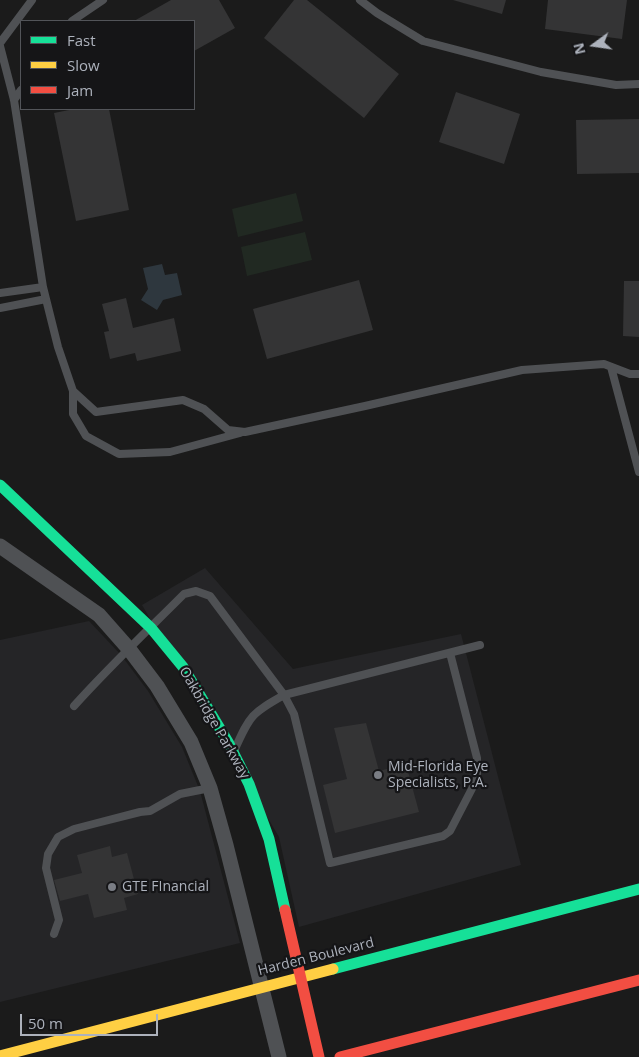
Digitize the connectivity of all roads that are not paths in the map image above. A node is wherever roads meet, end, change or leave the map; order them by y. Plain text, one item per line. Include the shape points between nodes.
1 (32, 0) edge
2 (104, 0) edge
3 (360, 0) edge
4 (74, 20) edge
5 (0, 44) edge
6 (639, 84) edge
7 (20, 91) edge
8 (14, 100) junction
9 (43, 287) junction
10 (0, 293) edge
11 (46, 299) junction
12 (0, 308) edge
13 (611, 367) junction
14 (639, 374) edge
15 (73, 391) junction
16 (245, 432) junction
17 (639, 472) edge
18 (0, 485) edge
19 (0, 546) edge
20 (151, 628) junction
21 (480, 645) dead end
22 (129, 650) junction
23 (450, 653) junction
24 (284, 695) junction
25 (74, 706) dead end
26 (234, 753) junction
27 (210, 788) junction
28 (639, 889) edge
29 (54, 934) dead end
30 (300, 977) junction
31 (639, 980) edge
32 (262, 986) junction
33 (0, 1056) edge
34 (279, 1057) edge
35 (319, 1057) edge
36 (340, 1057) edge

1 - 5 lane
2 - 4 lane
3 - 6 lane via 423,41 541,72 616,85
5 - 8 lane
7 - 8 lane
8 - 9 lane
9 - 10 lane
9 - 11 lane
11 - 12 lane
11 - 15 lane
13 - 14 lane
13 - 16 lane via 604,364 522,370
13 - 17 lane
15 - 16 lane via 96,412 183,400 204,409 228,430
15 - 16 lane via 73,414 86,436 119,454 170,452
18 - 20 main road, Oakbridge Parkway
19 - 22 street via 99,615
20 - 22 lane
20 - 24 lane via 184,594 196,591 210,596
20 - 26 main road, Oakbridge Parkway via 183,667
21 - 23 lane
22 - 25 lane
22 - 27 street via 157,686 191,742
23 - 24 lane
23 - 24 lane via 477,758 477,779 450,831 443,836 330,863 294,714
24 - 26 lane via 252,716
26 - 30 main road, Oakbridge Parkway via 269,839
27 - 29 lane via 180,794 150,811 74,829 58,837 48,854 46,868 59,920
27 - 32 street
28 - 30 main road, Harden Boulevard
30 - 32 main road, Harden Boulevard
30 - 35 main road, Oakbridge Parkway
31 - 36 main road
32 - 33 main road, Harden Boulevard
32 - 34 street

